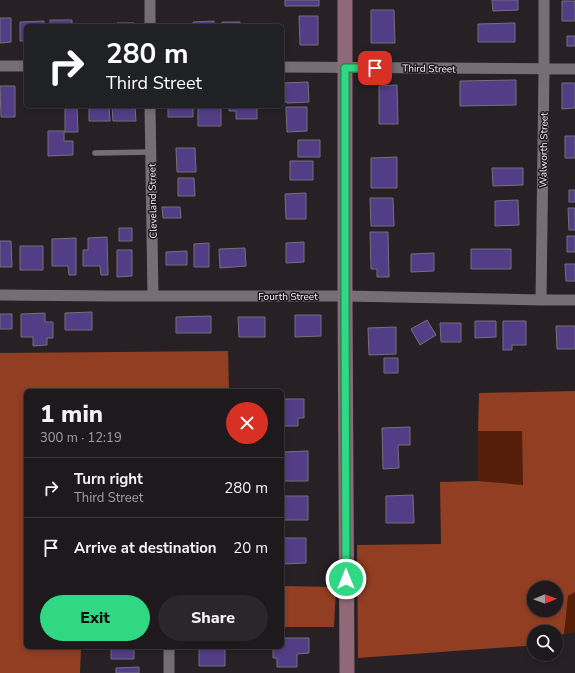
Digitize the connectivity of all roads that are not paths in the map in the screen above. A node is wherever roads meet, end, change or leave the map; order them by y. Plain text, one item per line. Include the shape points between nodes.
1 (150, 0) edge
2 (345, 0) edge
3 (544, 0) edge
4 (150, 24) edge
5 (0, 66) edge
6 (24, 66) edge
7 (284, 67) edge
8 (345, 68) junction
9 (575, 69) edge
10 (544, 70) junction
11 (150, 108) edge
12 (151, 152) junction
13 (95, 153) dead end
14 (0, 295) edge
15 (153, 296) junction
16 (345, 296) junction
17 (541, 300) junction
18 (575, 300) edge
19 (169, 649) edge
20 (170, 673) edge
21 (347, 673) edge

1 - 4 street
2 - 8 street
3 - 10 street, Walworth Street
5 - 6 street
7 - 8 street, Third Street
8 - 10 street, Third Street
8 - 16 street
9 - 10 street, Third Street
10 - 17 street, Walworth Street
11 - 12 street, Cleveland Street
12 - 13 lane
12 - 15 street, Cleveland Street
14 - 15 street, Fourth Street
15 - 16 street, Fourth Street
16 - 17 street, Fourth Street
16 - 21 street
17 - 18 street, Fourth Street
19 - 20 street

